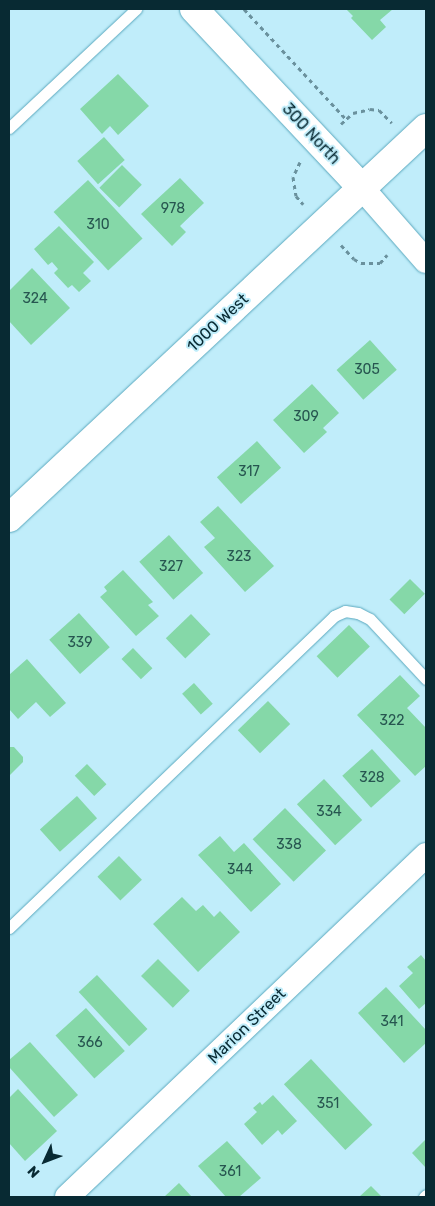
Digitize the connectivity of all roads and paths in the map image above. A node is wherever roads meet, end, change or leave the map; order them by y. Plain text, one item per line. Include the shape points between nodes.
1 (136, 9) edge
2 (194, 9) edge
3 (244, 9) edge
4 (346, 119) dead end
5 (9, 128) edge
6 (426, 128) edge
7 (362, 188) junction
8 (426, 261) edge
9 (9, 518) edge
10 (426, 680) edge
11 (426, 855) edge
12 (9, 928) edge
13 (67, 1197) edge

1 - 5 lane
2 - 7 street, 300 North
3 - 4 path
6 - 7 street, 1000 West
7 - 8 street, 300 North
7 - 9 street, 1000 West
10 - 12 lane via 370,619 345,611 334,616
11 - 13 street, Marion Street

